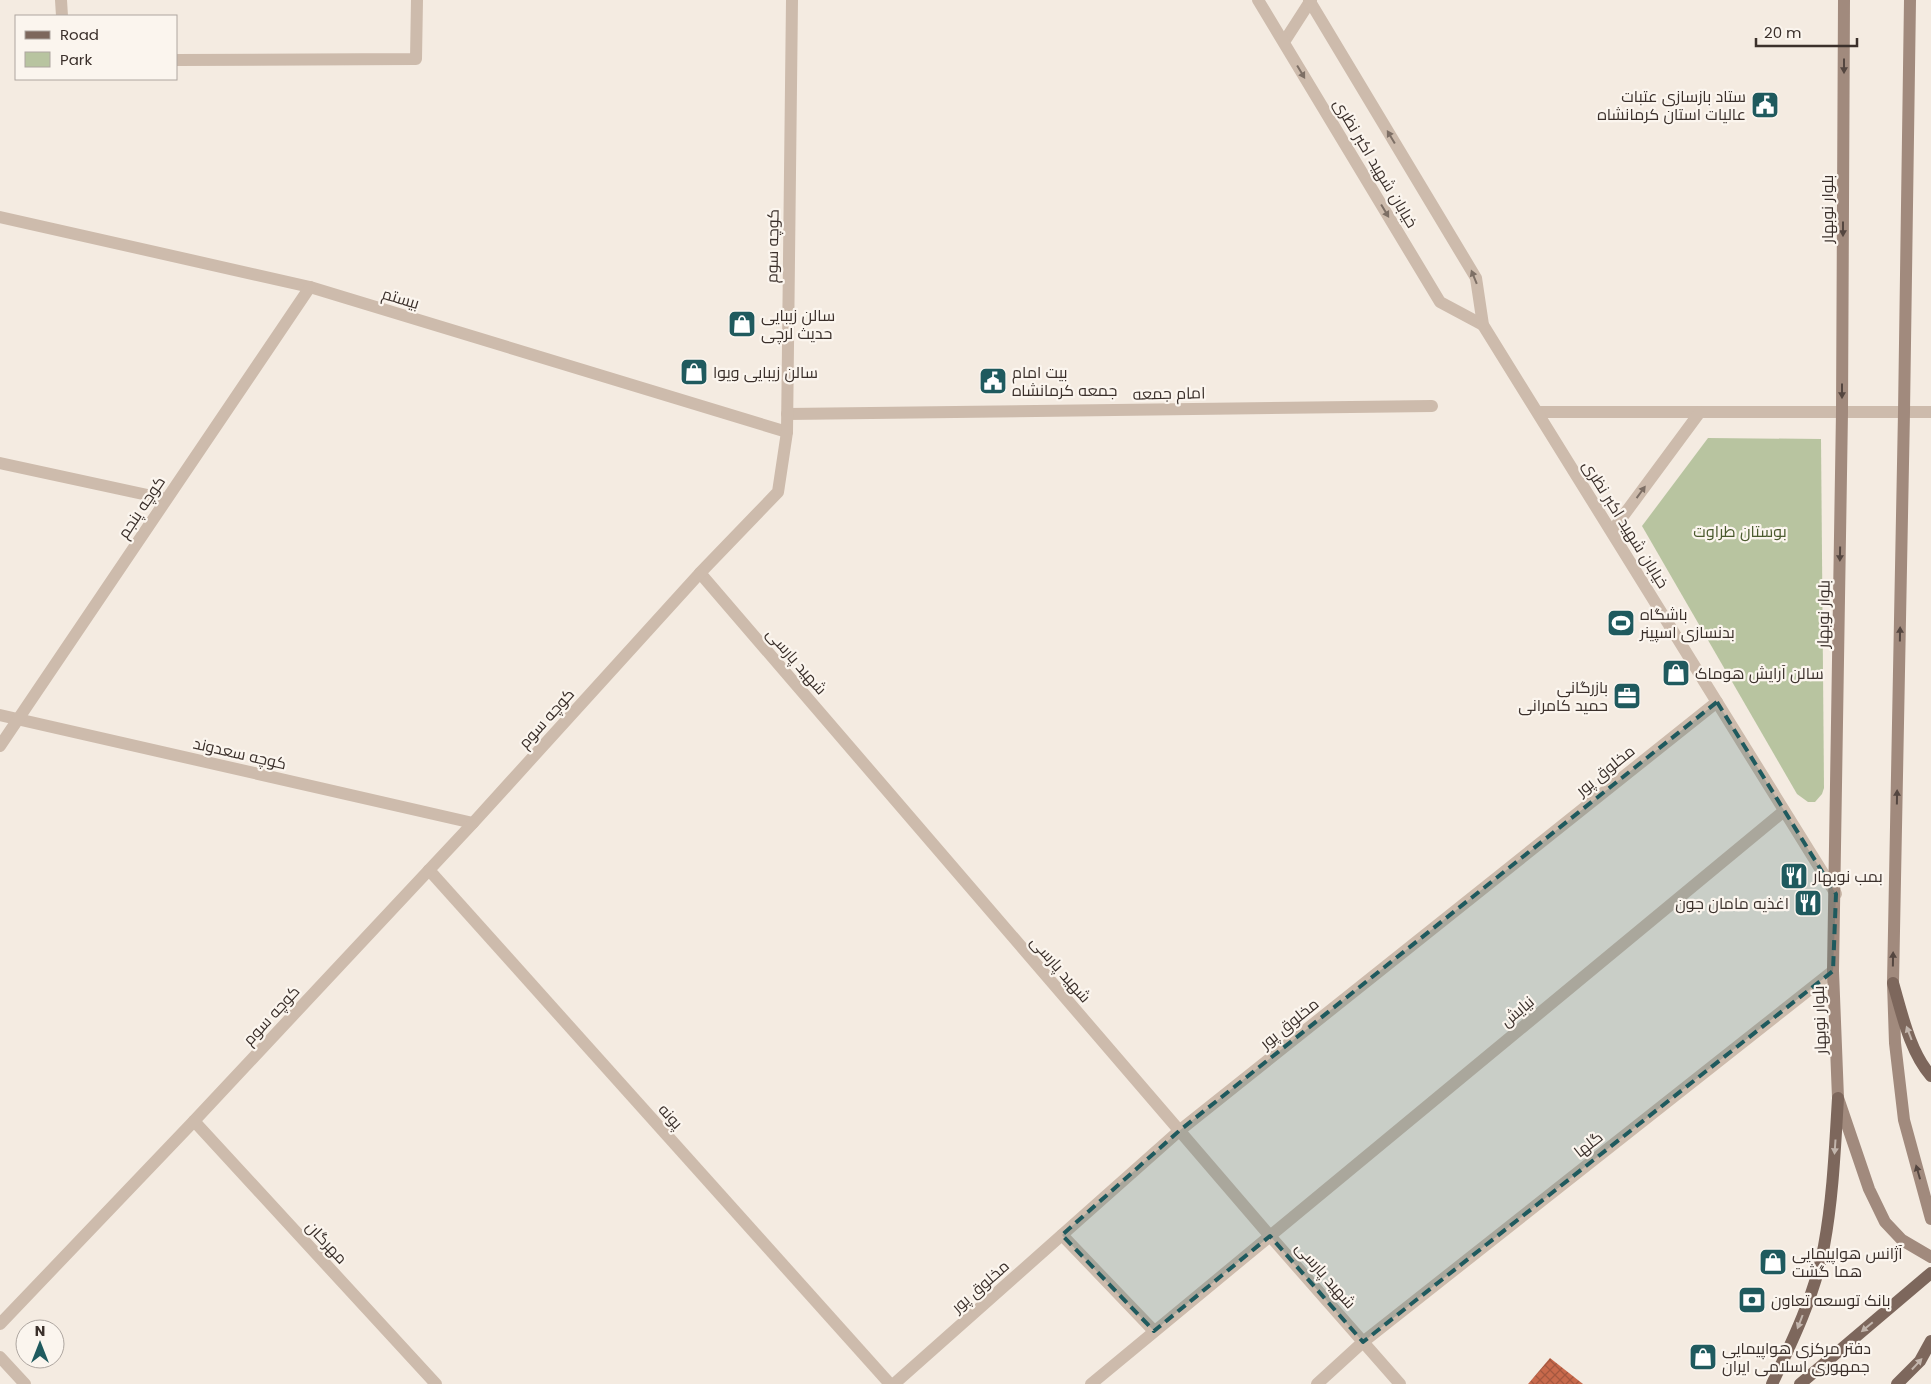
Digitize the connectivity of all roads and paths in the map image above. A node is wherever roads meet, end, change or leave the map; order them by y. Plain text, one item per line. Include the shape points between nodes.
1 (62, 0) edge
2 (417, 0) edge
3 (792, 0) edge
4 (1258, 0) edge
5 (1310, 0) edge
6 (1844, 0) edge
7 (1910, 0) edge
8 (62, 15) edge
9 (1284, 42) junction
10 (178, 60) edge
11 (0, 217) edge
12 (310, 287) junction
13 (1483, 325) junction
14 (1432, 406) dead end
15 (1538, 412) junction
16 (1700, 412) junction
17 (1842, 412) junction
18 (1904, 412) junction
19 (1931, 412) edge
20 (787, 414) junction
21 (787, 432) junction
22 (0, 463) edge
23 (166, 498) junction
24 (1612, 531) junction
25 (700, 573) junction
26 (1717, 702) junction
27 (0, 715) edge
28 (18, 719) junction
29 (0, 746) edge
30 (1784, 811) junction
31 (473, 823) junction
32 (429, 870) junction
33 (1836, 894) junction
34 (1833, 972) junction
35 (1893, 983) junction
36 (1931, 1076) edge
37 (1838, 1098) junction
38 (194, 1121) junction
39 (1179, 1131) junction
40 (1931, 1219) edge
41 (1062, 1235) junction
42 (1270, 1236) junction
43 (1931, 1257) edge
44 (1931, 1273) edge
45 (0, 1324) edge
46 (1154, 1331) junction
47 (1931, 1341) edge
48 (1363, 1342) junction
49 (0, 1357) edge
50 (25, 1384) edge
51 (436, 1384) edge
52 (890, 1384) edge
53 (894, 1384) edge
54 (1091, 1384) edge
55 (1317, 1384) edge
56 (1400, 1384) edge
57 (1772, 1384) edge
58 (1800, 1384) edge
59 (1897, 1384) edge

1 - 8 street
2 - 10 street via 416,59
3 - 20 street, کوچه سوم
4 - 9 street, خیابان شهید اکبر نظری
5 - 9 street
13 -> 5 street, خیابان شهید اکبر نظری via 1476,278
6 -> 17 main road, بلوار نوبهار
7 - 18 main road
9 -> 13 street, خیابان شهید اکبر نظری via 1440,302
11 - 12 street, بیستم
12 - 21 street, بیستم
12 - 23 street, کوچه پنجم
13 - 15 street, خیابان شهید اکبر نظری
14 - 20 street, امام جمعه
15 - 16 street
15 - 24 street, خیابان شهید اکبر نظری
16 - 17 street
24 -> 16 street
17 - 18 street
17 -> 33 main road, بلوار نوبهار
18 - 19 street
35 -> 18 main road
20 - 21 street, کوچه سوم
21 - 25 street, کوچه سوم via 778,492
22 - 23 street
23 - 28 street, کوچه پنجم
24 - 26 street, خیابان شهید اکبر نظری
25 - 31 street, کوچه سوم
25 - 39 street, شهید پارسی
26 - 30 street, خیابان شهید اکبر نظری
26 - 39 street, مخلوق پور
27 - 28 street, کوچه سعدوند
28 - 29 street, کوچه پنجم
28 - 31 street, کوچه سعدوند
30 - 33 street, خیابان شهید اکبر نظری
30 - 42 street, نیایش
31 - 32 street, کوچه سوم
32 - 38 street, کوچه سوم
32 - 52 street, پونه
33 - 34 main road, بلوار نوبهار
34 - 37 main road, بلوار نوبهار
34 - 48 street, گلها
36 -> 35 main road via 1911,1038
40 -> 35 main road via 1904,1120 1895,1044
37 - 43 main road, بلوار نوبهار via 1880,1214 1902,1240
37 -> 57 main road via 1824,1246 1800,1322
38 - 45 street, کوچه سوم
38 - 51 street, مهرگان
39 - 41 street, مخلوق پور
39 - 42 street, شهید پارسی
41 - 46 street
41 - 53 street, مخلوق پور
42 - 46 street, نیایش
42 - 48 street, شهید پارسی
44 -> 58 main road
46 - 54 street, نیایش
59 -> 47 main road via 1920,1361
48 - 55 street, گلها
48 - 56 street, شهید پارسی
49 - 50 street

